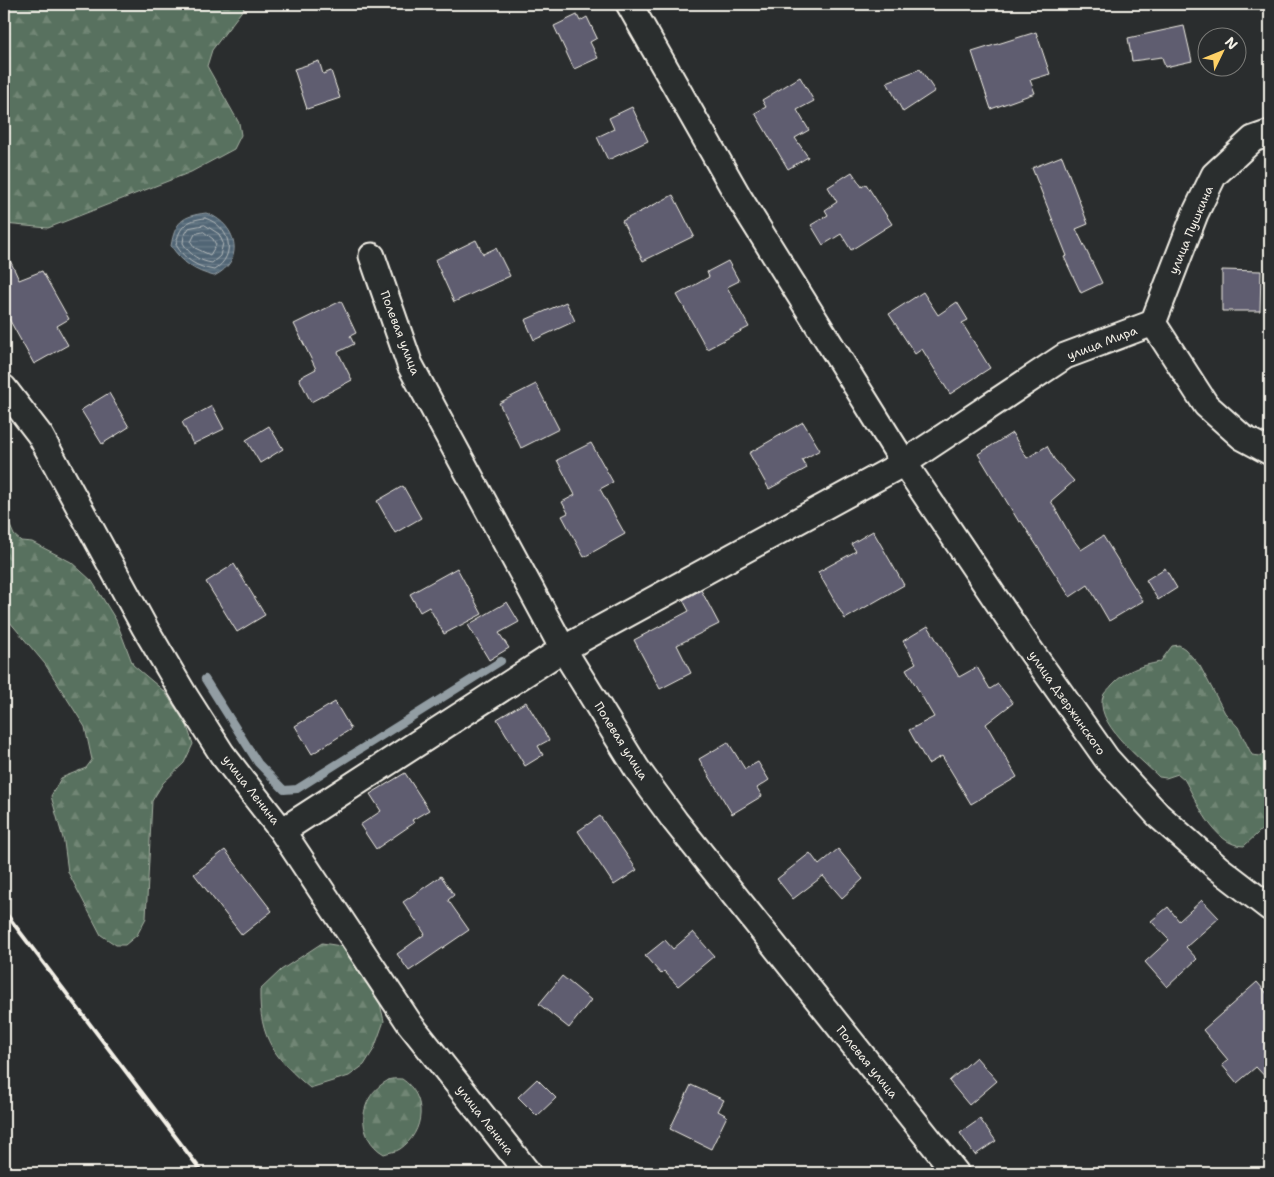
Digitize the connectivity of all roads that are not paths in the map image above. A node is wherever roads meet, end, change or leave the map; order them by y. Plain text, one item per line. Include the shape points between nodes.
1 (629, 4) edge
2 (1270, 133) edge
3 (372, 256) dead end
4 (1153, 323) junction
5 (4, 388) edge
6 (1270, 452) edge
7 (904, 463) junction
8 (563, 649) junction
9 (282, 831) junction
10 (1270, 908) edge
11 (528, 1173) edge
12 (956, 1173) edge

1 - 7 street, улица Дзержинского via 738,196
2 - 4 street, улица Пушкина via 1254,140 1214,175 1195,214
3 - 8 street, Полевая улица via 410,365
4 - 6 street, улица Мира via 1206,405 1242,438
4 - 7 street, улица Мира via 1065,356
5 - 9 street, улица Ленина via 40,434 185,696 222,754
7 - 8 street, улица Мира
7 - 10 street, улица Дзержинского via 1107,759 1159,816
8 - 9 street, улица Мира
8 - 12 street, Полевая улица via 637,769 675,821
9 - 11 street, улица Ленина via 410,1024

